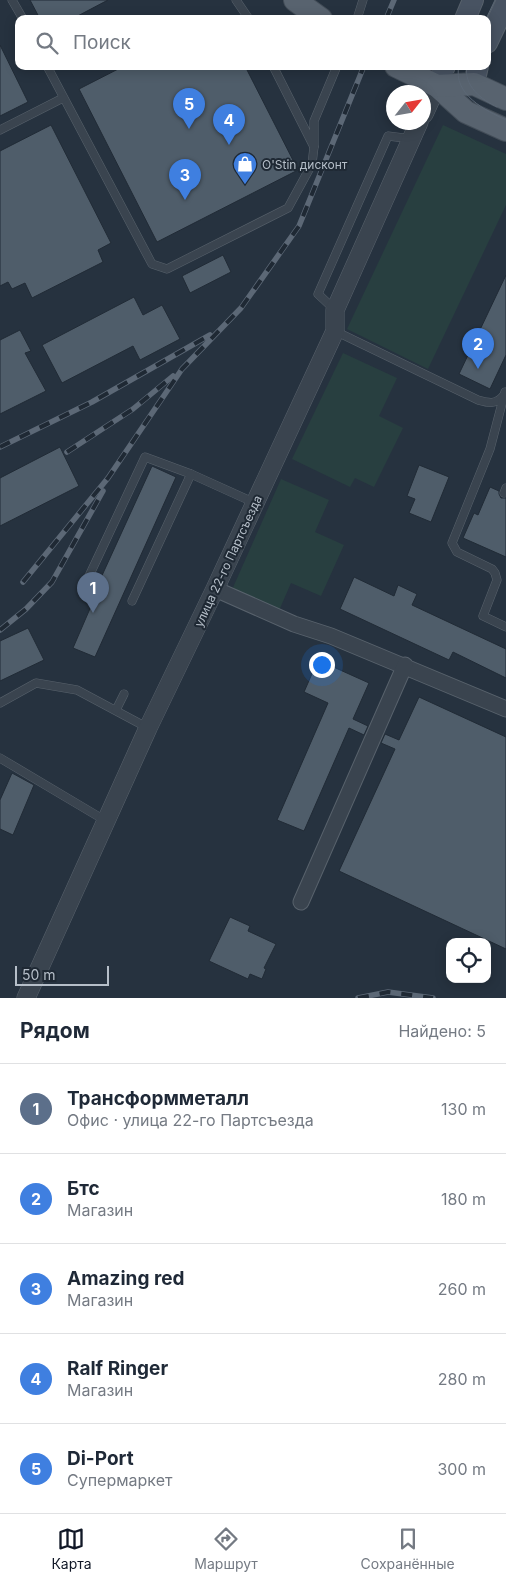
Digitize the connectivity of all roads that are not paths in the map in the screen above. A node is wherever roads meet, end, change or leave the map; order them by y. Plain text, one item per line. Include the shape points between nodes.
1 (12, 0) edge
2 (236, 0) edge
3 (363, 0) edge
4 (473, 0) edge
5 (506, 3) edge
6 (21, 15) edge
7 (246, 15) edge
8 (358, 15) edge
9 (467, 15) edge
10 (491, 35) edge
11 (49, 70) edge
12 (275, 70) edge
13 (335, 70) edge
14 (414, 70) edge
15 (476, 75) edge
16 (441, 76) edge
17 (63, 98) junction
18 (431, 98) edge
19 (506, 99) edge
20 (0, 130) edge
21 (416, 130) edge
22 (506, 130) edge
23 (314, 147) junction
24 (335, 331) junction
25 (506, 391) edge
26 (190, 474) junction
27 (256, 503) junction
28 (215, 589) junction
29 (82, 591) dead end
30 (132, 601) dead end
31 (506, 627) edge
32 (405, 665) junction
33 (124, 694) dead end
34 (0, 703) edge
35 (506, 709) edge
36 (116, 710) junction
37 (148, 728) junction
38 (0, 758) edge
39 (106, 821) junction
40 (301, 902) dead end
41 (26, 998) edge

1 - 6 lane
2 - 7 lane
3 - 8 lane
4 - 9 main road
5 - 10 main road
11 - 17 lane
12 - 23 lane
13 - 23 lane via 314,120
14 - 16 main road
15 - 16 main road
15 - 19 main road
16 - 18 street
16 - 22 main road via 466,112
17 - 20 lane
17 - 23 lane via 152,264 167,269 288,208 312,164
21 - 24 street, улица 22-го Партсъезда via 335,310
24 - 25 lane via 478,400 494,403
24 - 27 street, улица 22-го Партсъезда
25 - 31 lane via 490,448 452,543 456,552 496,573 497,580 482,616
26 - 27 lane
26 - 29 lane via 144,457
26 - 30 lane
27 - 28 street, улица 22-го Партсъезда
28 - 32 street via 294,624
28 - 37 street, улица 22-го Партсъезда
32 - 35 street
32 - 40 street
33 - 36 lane
34 - 36 lane via 36,683 77,690
36 - 37 lane
37 - 39 street, улица 22-го Партсъезда
38 - 39 lane
39 - 41 street, улица 22-го Партсъезда

